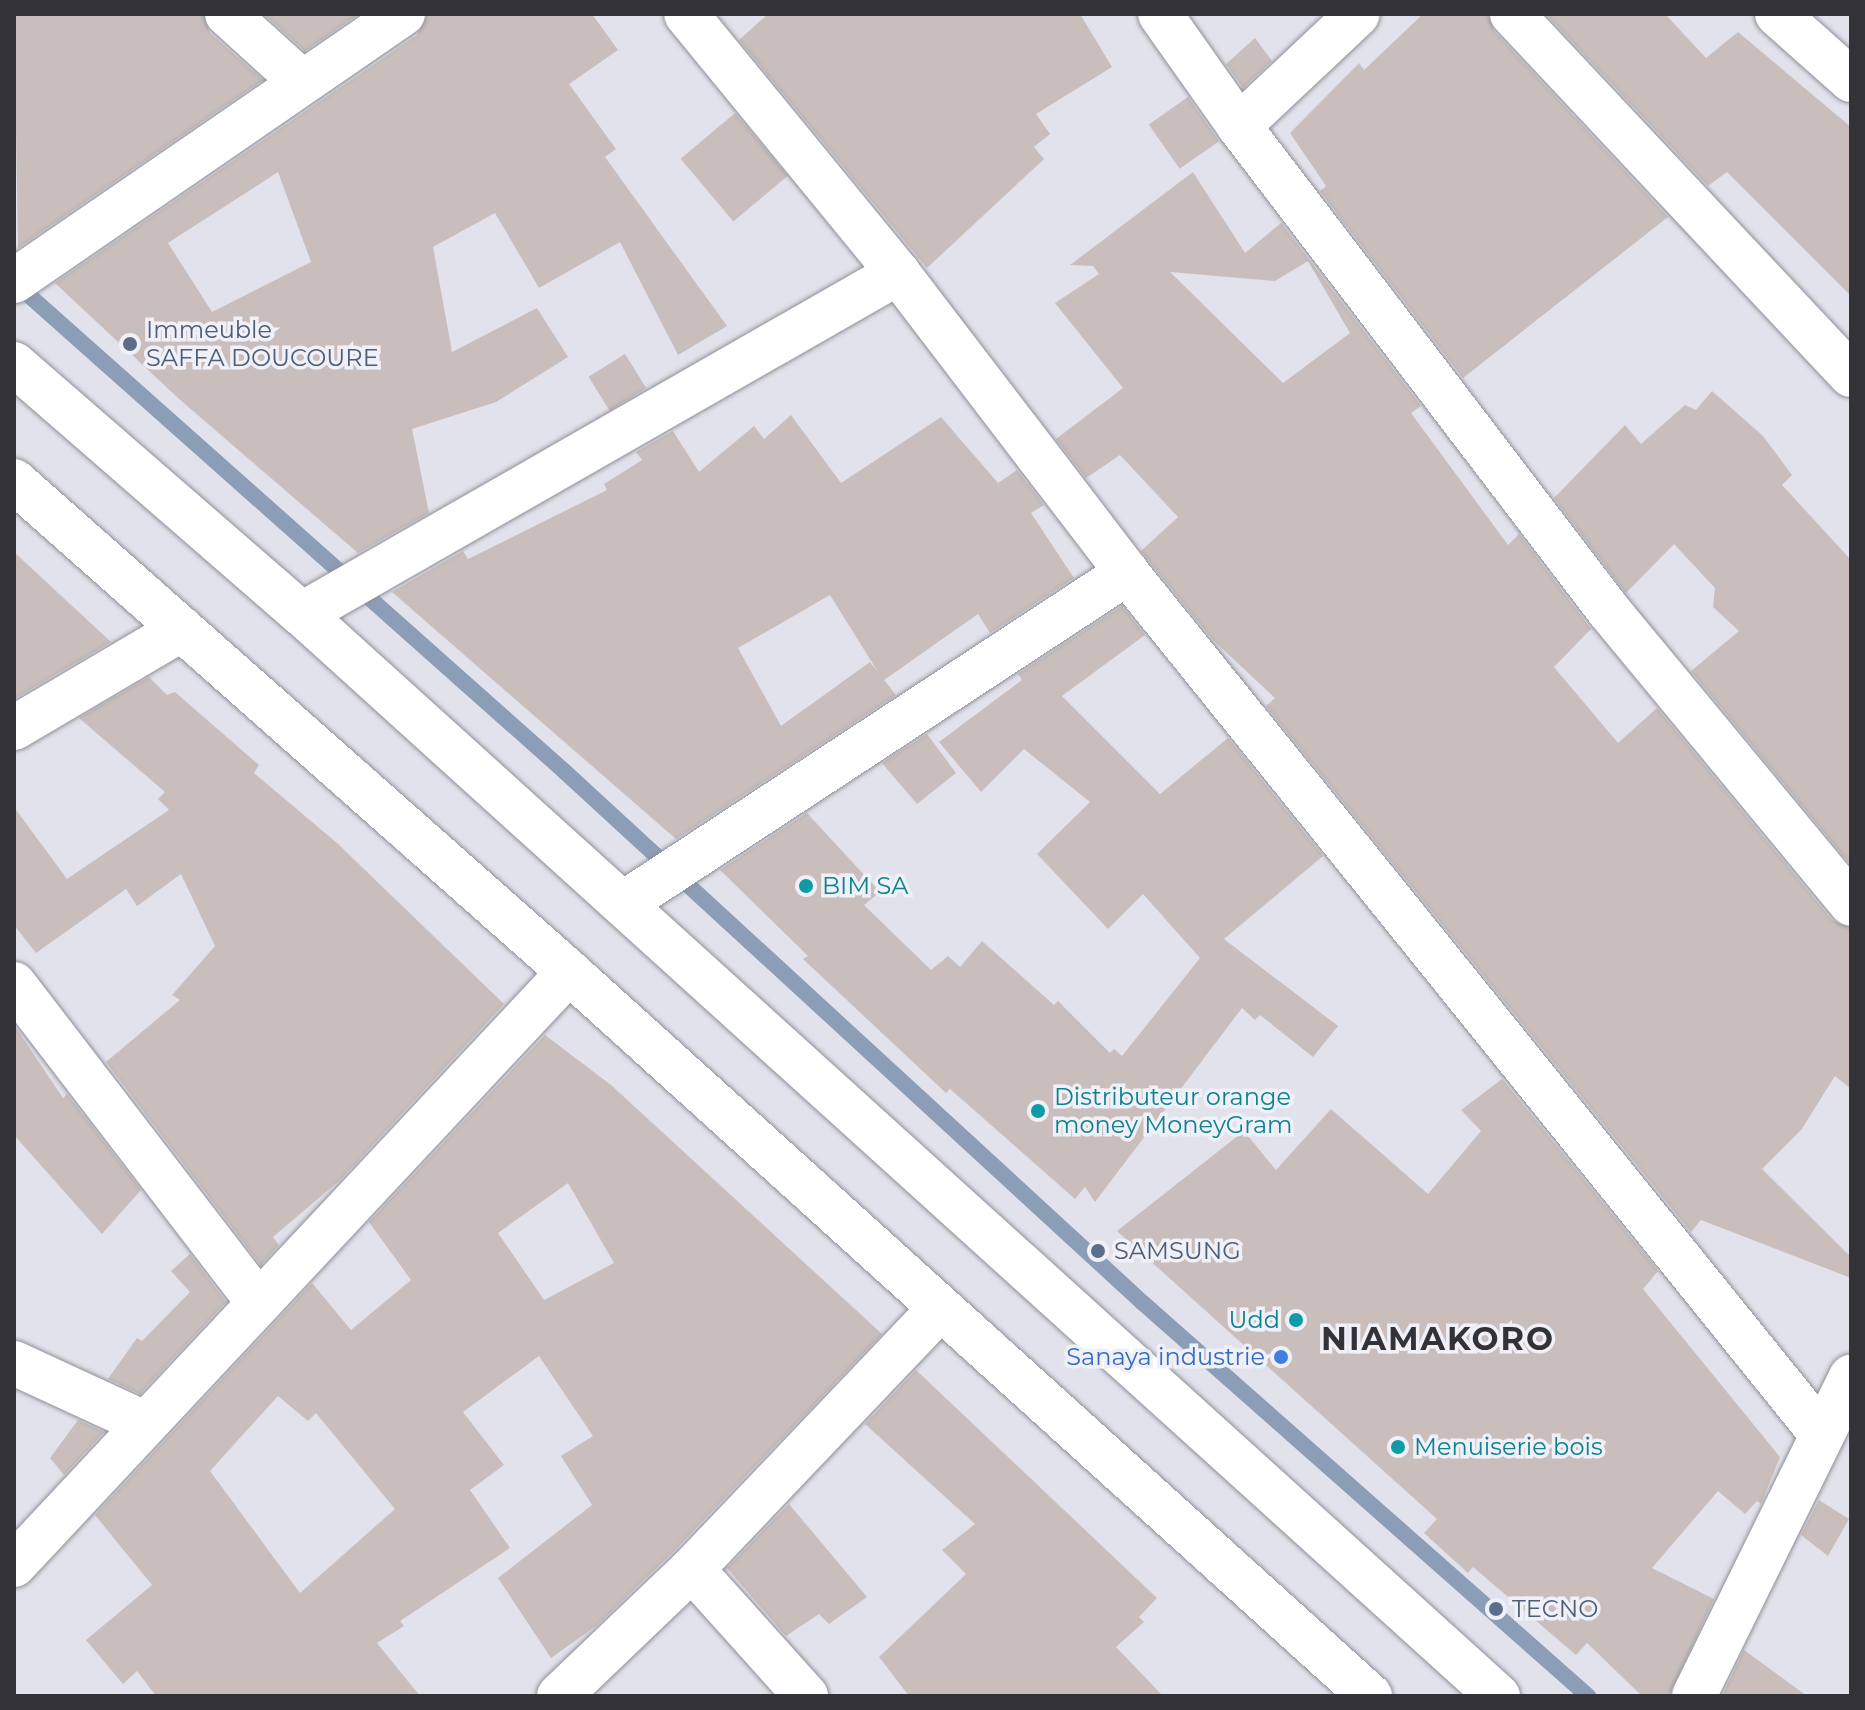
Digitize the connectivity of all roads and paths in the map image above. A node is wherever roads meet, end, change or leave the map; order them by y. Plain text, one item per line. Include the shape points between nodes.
1 (227, 14) edge
2 (403, 14) edge
3 (686, 14) edge
4 (1160, 14) edge
5 (1358, 14) edge
6 (1512, 14) edge
7 (1777, 14) edge
8 (1851, 80) edge
9 (301, 81) junction
10 (1239, 126) junction
11 (898, 273) junction
12 (14, 281) edge
13 (14, 364) edge
14 (1851, 375) edge
15 (14, 481) edge
16 (1127, 573) junction
17 (302, 614) junction
18 (182, 629) junction
19 (14, 728) edge
20 (624, 903) junction
21 (1851, 904) edge
22 (569, 972) junction
23 (14, 984) edge
24 (259, 1303) junction
25 (940, 1309) junction
26 (14, 1363) edge
27 (1851, 1377) edge
28 (146, 1424) junction
29 (1822, 1435) junction
30 (14, 1565) edge
31 (692, 1569) junction
32 (559, 1696) edge
33 (806, 1696) edge
34 (1370, 1696) edge
35 (1498, 1696) edge
36 (1694, 1696) edge

1 - 9 street
2 - 9 street
3 - 11 street
4 - 10 street
5 - 10 street
6 - 14 street
7 - 8 street
9 - 12 street
10 - 21 street via 1609,611
11 - 16 street
11 - 17 street
13 - 17 street
15 - 18 street
16 - 20 street
16 - 29 street
17 - 20 street
18 - 19 street
18 - 22 street
20 - 35 street
22 - 24 street
22 - 25 street
23 - 24 street
24 - 28 street
25 - 31 street
25 - 34 street
26 - 28 street
27 - 29 street
28 - 30 street
29 - 36 street
31 - 32 street
31 - 33 street

